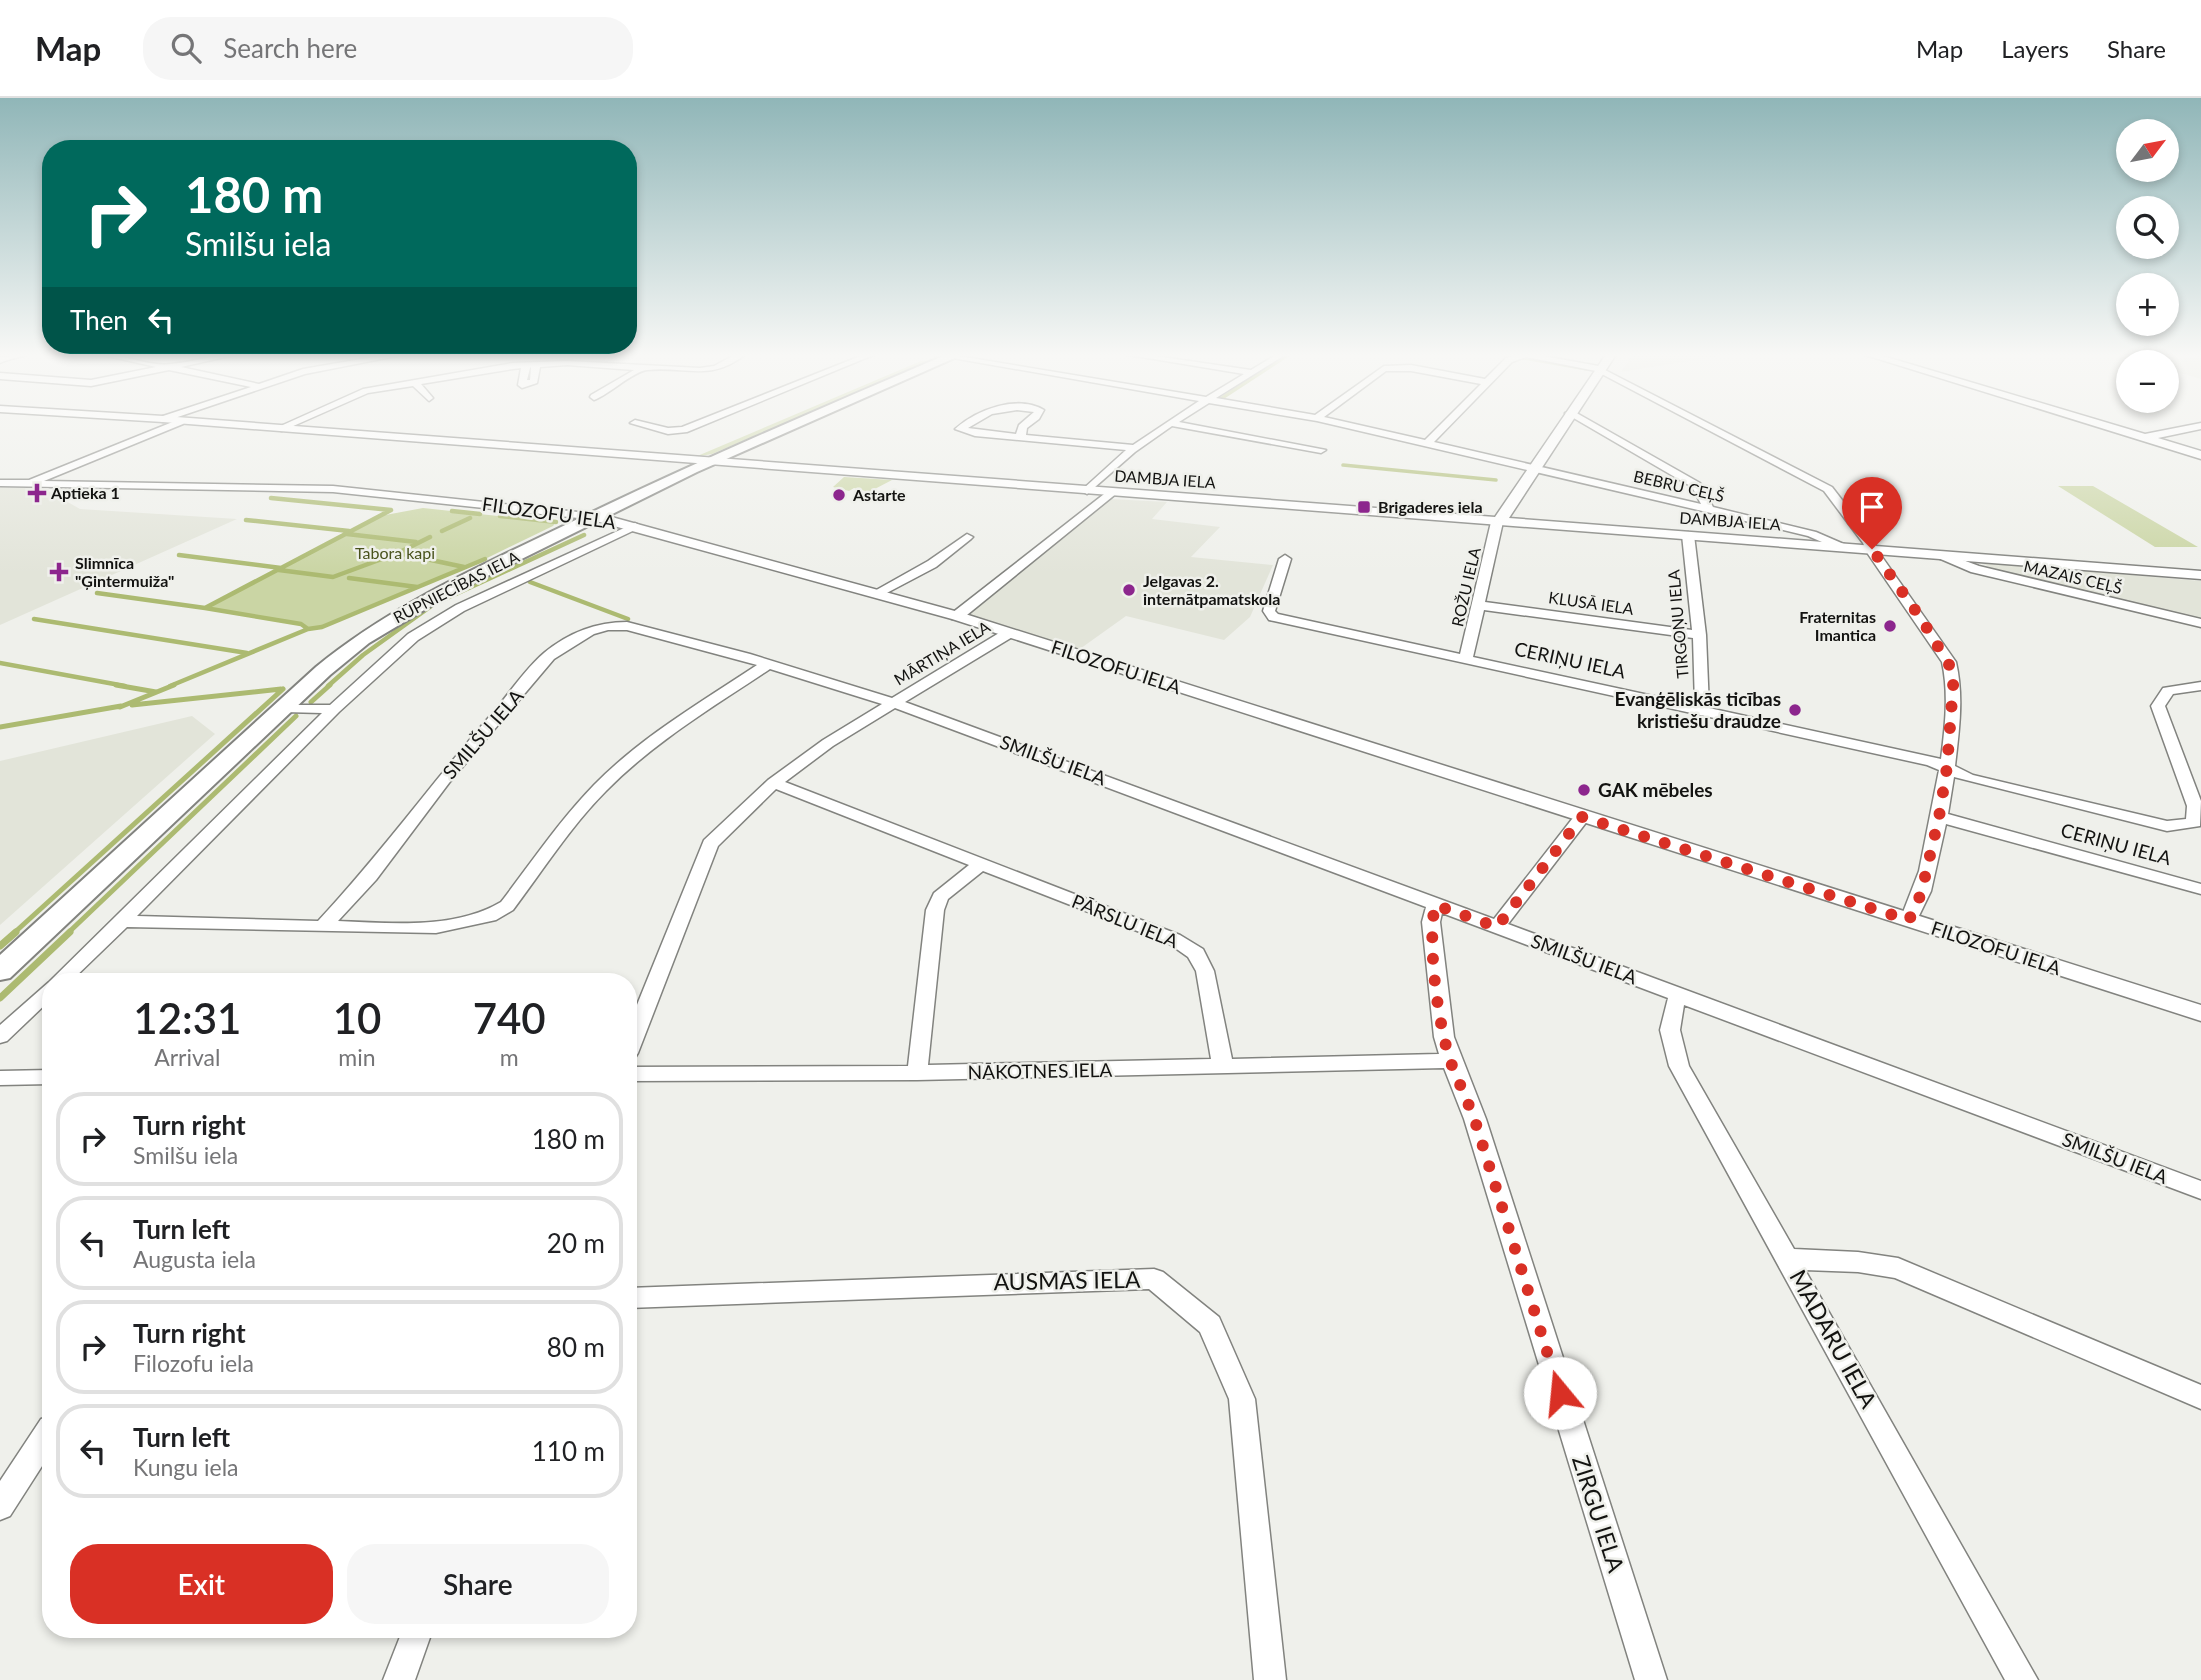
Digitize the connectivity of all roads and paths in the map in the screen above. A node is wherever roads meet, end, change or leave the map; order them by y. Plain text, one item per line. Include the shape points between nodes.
1 (169, 427) edge
2 (253, 427) edge
3 (284, 427) edge
4 (651, 427) edge
5 (692, 427) edge
6 (789, 427) edge
7 (963, 427) edge
8 (1022, 427) edge
9 (1165, 427) edge
10 (1186, 427) edge
11 (1356, 427) edge
12 (1444, 427) edge
13 (1561, 427) edge
14 (1594, 427) edge
15 (1709, 427) edge
16 (2109, 427) edge
17 (2197, 427) edge
18 (279, 429) junction
19 (1021, 436) junction
20 (2146, 438) junction
21 (1428, 443) junction
22 (1135, 448) junction
23 (1321, 450) dead end
24 (2201, 455) edge
25 (709, 461) junction
26 (1534, 468) junction
27 (0, 483) edge
28 (29, 484) junction
29 (1087, 491) junction
30 (1112, 493) junction
31 (1708, 508) junction
32 (597, 517) junction
33 (1497, 522) junction
34 (635, 526) junction
35 (1688, 535) junction
36 (967, 537) dead end
37 (1842, 547) junction
38 (1872, 549) junction
39 (1940, 555) junction
40 (1285, 559) dead end
41 (2201, 575) edge
42 (877, 593) junction
43 (1478, 605) junction
44 (957, 616) junction
45 (2201, 623) edge
46 (1009, 633) junction
47 (1699, 635) junction
48 (1466, 659) junction
49 (767, 665) junction
50 (2201, 685) edge
51 (893, 703) junction
52 (284, 708) junction
53 (334, 709) junction
54 (1702, 710) junction
55 (1947, 767) junction
56 (774, 783) junction
57 (1582, 817) junction
58 (1939, 817) junction
59 (981, 864) junction
60 (2201, 889) edge
61 (1435, 905) junction
62 (1909, 920) junction
63 (122, 921) junction
64 (324, 925) junction
65 (1497, 927) junction
66 (0, 971) edge
67 (67, 973) edge
68 (1679, 994) junction
69 (42, 996) edge
70 (2201, 1013) edge
71 (637, 1030) edge
72 (0, 1036) edge
73 (1451, 1061) junction
74 (1223, 1068) junction
75 (917, 1073) junction
76 (637, 1074) edge
77 (0, 1077) edge
78 (42, 1077) edge
79 (2201, 1190) edge
80 (1789, 1259) junction
81 (637, 1298) edge
82 (2201, 1397) edge
83 (42, 1442) edge
84 (0, 1506) edge
85 (415, 1638) edge
86 (400, 1680) edge
87 (1270, 1680) edge
88 (1651, 1680) edge
89 (2022, 1680) edge

1 - 28 street
2 - 18 street, DAMBJA IELA
3 - 18 street
4 - 5 street via 668,431
6 - 25 main road, RŪPNIECĪBAS IELA
7 - 19 street via 960,429 975,433
8 - 19 street
9 - 22 street
10 - 23 street
11 - 21 street, BEBRU CEĻŠ
12 - 21 street
13 - 26 street
14 - 31 street via 1696,485
15 - 38 street via 1828,489
16 - 20 street
17 - 20 street
18 - 25 street, DAMBJA IELA
19 - 22 street
20 - 24 street
21 - 26 street, BEBRU CEĻŠ
22 - 29 street
25 - 29 street, DAMBJA IELA
25 - 32 main road, RŪPNIECĪBAS IELA
26 - 31 street, BEBRU CEĻŠ
26 - 33 street
27 - 28 street, FILOZOFU IELA
28 - 32 street, FILOZOFU IELA via 334,489
29 - 30 street, DAMBJA IELA
30 - 33 street, DAMBJA IELA
30 - 44 street
31 - 37 street, BEBRU CEĻŠ via 1812,534
32 - 34 street, FILOZOFU IELA
32 - 52 main road, RŪPNIECĪBAS IELA via 443,590 391,620 344,654
33 - 35 street, DAMBJA IELA
33 - 43 street, ROŽU IELA
34 - 42 street, FILOZOFU IELA
34 - 53 street via 432,624
35 - 37 street, DAMBJA IELA
35 - 47 street, TIRGOŅU IELA
36 - 42 street via 933,564
37 - 38 street, DAMBJA IELA
38 - 39 street, DAMBJA IELA
38 - 55 street via 1954,673
39 - 41 street, DAMBJA IELA
39 - 45 street, MAZAIS CEĻŠ via 1975,569
40 - 48 street, CERIŅU IELA via 1269,611 1275,617
42 - 44 street, FILOZOFU IELA
43 - 47 street, KLUSĀ IELA
43 - 48 street, ROŽU IELA
44 - 46 street, FILOZOFU IELA
46 - 51 street, MĀRTIŅA IELA
46 - 57 street, FILOZOFU IELA
47 - 54 street, TIRGOŅU IELA
48 - 54 street, CERIŅU IELA
49 - 51 street, SMILŠU IELA
49 - 64 street via 632,758 599,789 507,906 469,922 436,927
49 - 64 street, SMILŠU IELA via 627,626 580,635 549,656 443,780 370,876
50 - 55 street, CERIŅU IELA via 2168,691 2158,706 2195,806 2194,822 2168,826 1968,778
51 - 56 street, MĀRTIŅA IELA
51 - 61 street, SMILŠU IELA
52 - 53 street
52 - 66 main road, RŪPNIECĪBAS IELA
53 - 63 street
54 - 55 street, CERIŅU IELA
55 - 58 street
56 - 59 street, PĀRSLU IELA
56 - 71 street, MĀRTIŅA IELA via 710,844
57 - 62 street, FILOZOFU IELA
57 - 65 street
58 - 60 street, CERIŅU IELA
58 - 62 street via 1921,894
59 - 74 street, PĀRSLU IELA via 1174,939 1196,953 1205,971
59 - 75 street via 940,897 935,910
61 - 65 street, SMILŠU IELA
61 - 73 street, ZIRGU IELA via 1436,987
62 - 70 street, FILOZOFU IELA
63 - 64 street
63 - 67 street
65 - 68 street, SMILŠU IELA
68 - 79 street, SMILŠU IELA
68 - 80 street, MADARU IELA via 1670,1014 1670,1040 1679,1066
69 - 72 street
73 - 74 street, NĀKOTNES IELA
73 - 88 street, ZIRGU IELA via 1475,1119
74 - 75 street, NĀKOTNES IELA
75 - 76 street, NĀKOTNES IELA
77 - 78 street
80 - 82 street via 1898,1268
80 - 89 street, MADARU IELA
81 - 87 street, AUSMAS IELA via 1154,1279 1210,1325 1242,1399
83 - 84 street
85 - 86 street

